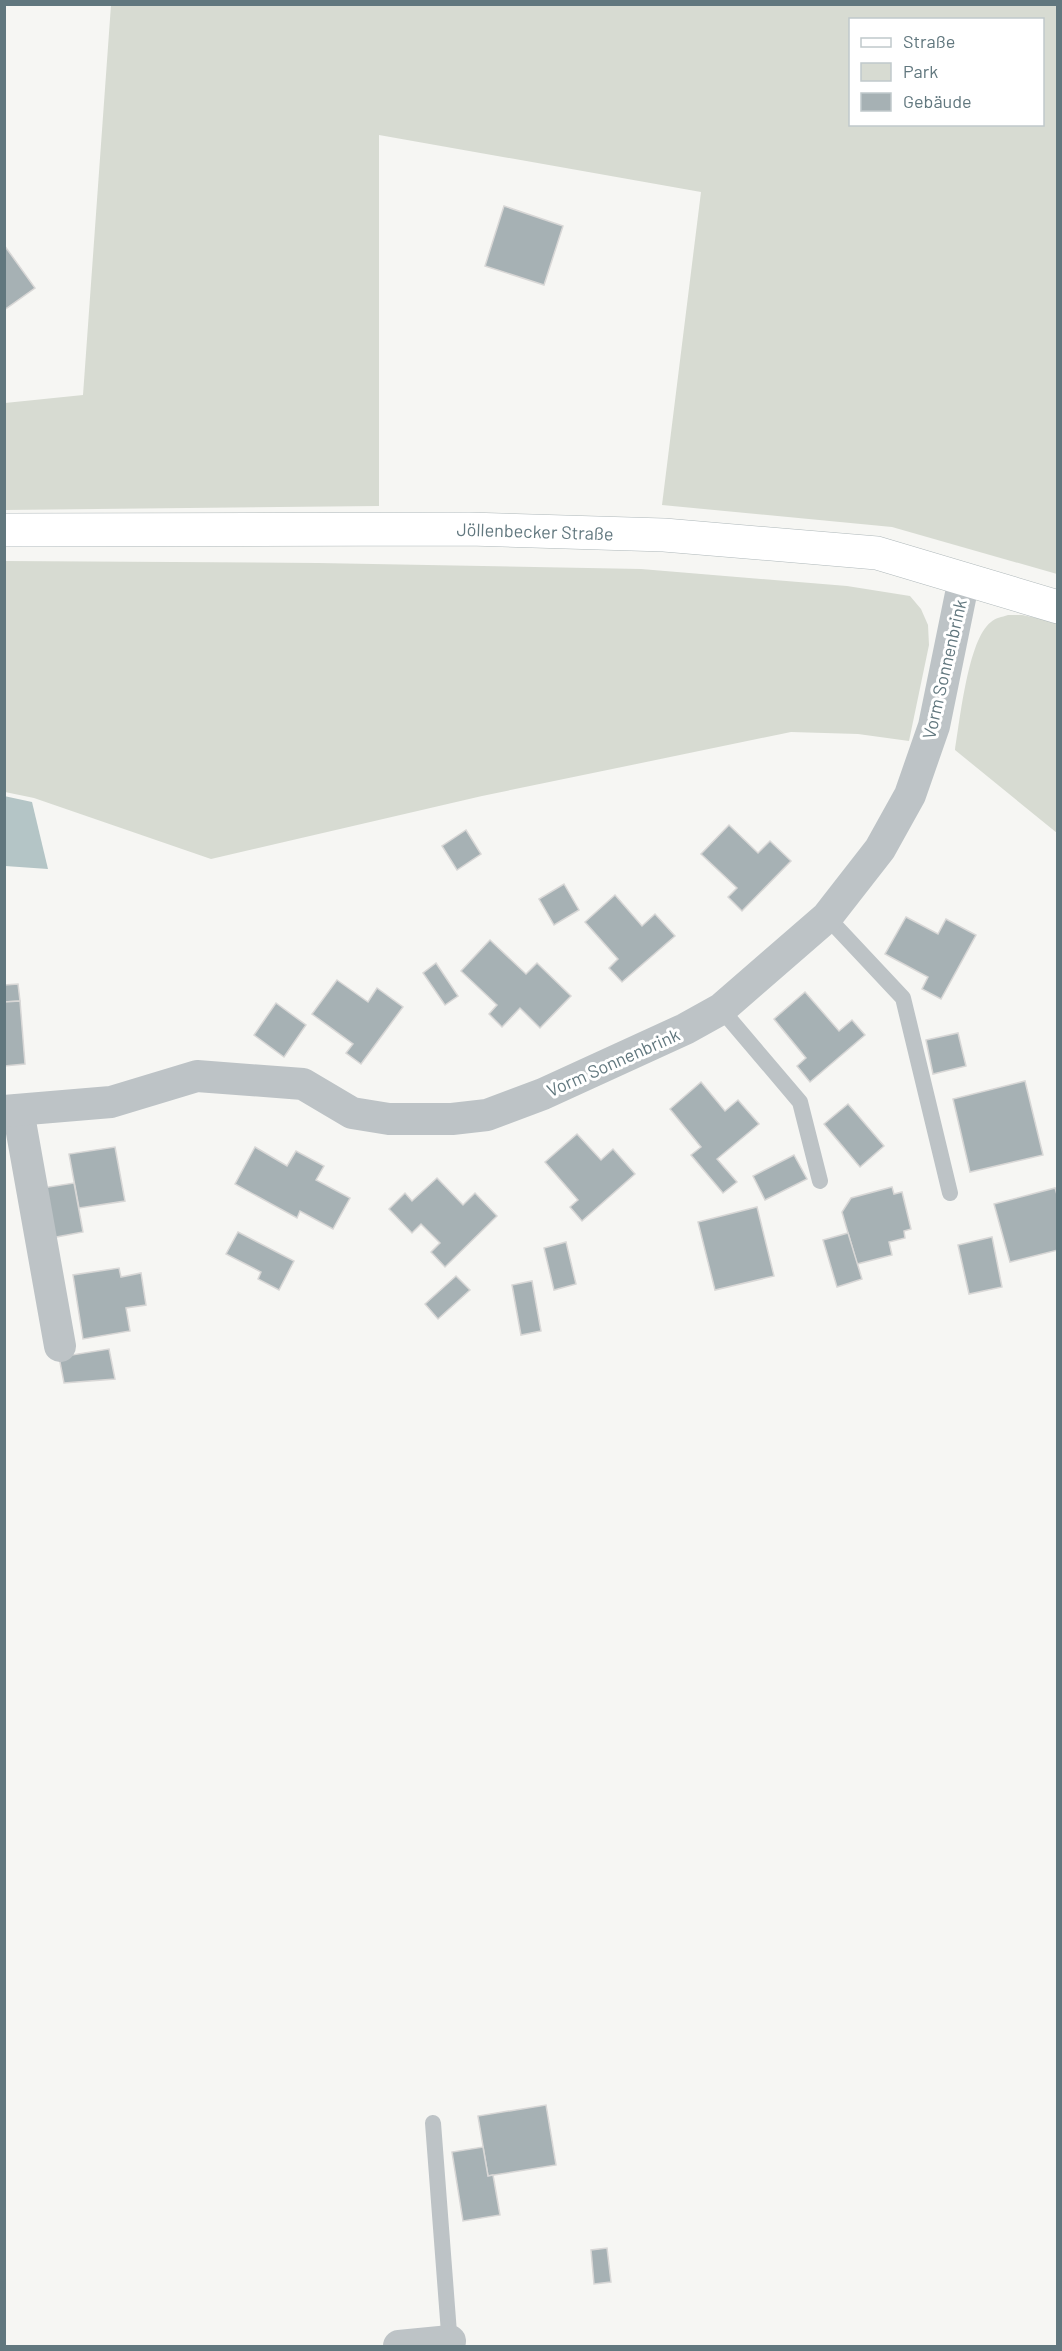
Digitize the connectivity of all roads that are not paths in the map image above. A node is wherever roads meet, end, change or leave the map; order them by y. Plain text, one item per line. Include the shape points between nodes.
1 (4, 530) edge
2 (964, 579) junction
3 (1058, 607) edge
4 (827, 917) junction
5 (721, 1009) junction
6 (11, 1110) edge
7 (820, 1181) dead end
8 (950, 1193) dead end
9 (60, 1346) dead end
10 (433, 2123) dead end
11 (450, 2344) edge
12 (399, 2346) edge

1 - 2 main road, Jöllenbecker Straße via 469,529 664,535 877,553
2 - 3 main road, Jöllenbecker Straße
2 - 4 street, Vorm Sonnenbrink via 934,726 910,795 879,849
4 - 5 street, Vorm Sonnenbrink
4 - 8 lane via 903,998
5 - 6 street, Vorm Sonnenbrink via 685,1029 488,1115 426,1121 389,1119 352,1113 303,1084 197,1076 111,1102
5 - 7 lane via 800,1102
6 - 9 street
10 - 11 lane
11 - 12 street

